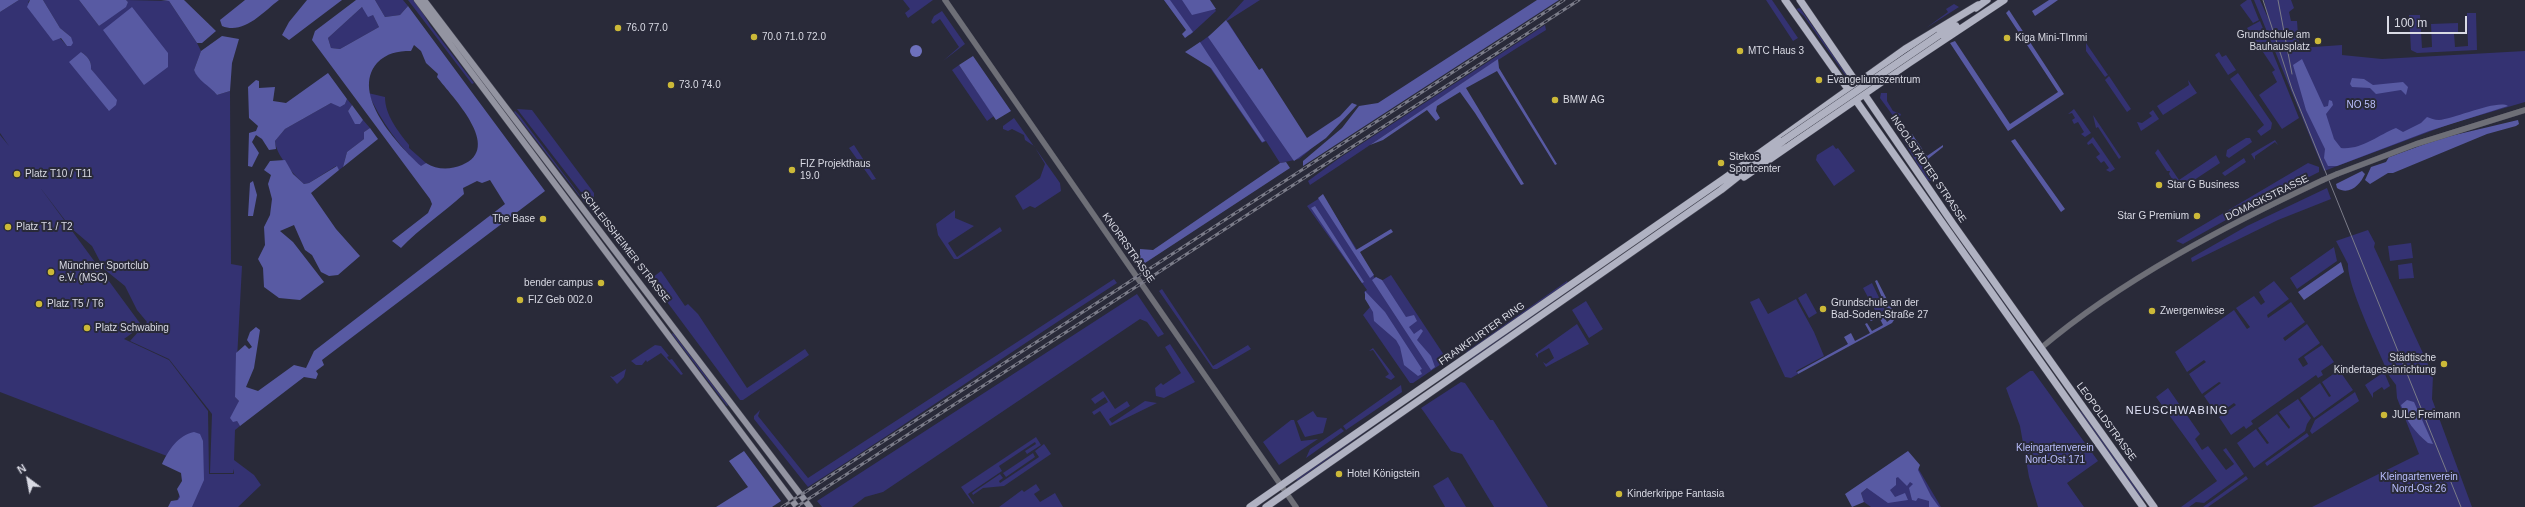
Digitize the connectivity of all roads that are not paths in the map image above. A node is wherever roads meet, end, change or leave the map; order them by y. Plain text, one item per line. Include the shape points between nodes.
1 (417, 0) edge
2 (424, 0) edge
3 (945, 0) edge
4 (1785, 0) edge
5 (1800, 0) edge
6 (1987, 0) edge
7 (2000, 0) edge
8 (2004, 0) edge
9 (1978, 5) junction
10 (1939, 35) junction
11 (1880, 67) junction
12 (1887, 78) junction
13 (1857, 83) junction
14 (1848, 89) junction
15 (1864, 94) junction
16 (1856, 100) junction
17 (1828, 103) junction
18 (2525, 110) edge
19 (1836, 114) junction
20 (1783, 141) junction
21 (1725, 178) junction
22 (1911, 180) junction
23 (1925, 184) junction
24 (1721, 190) junction
25 (2041, 348) junction
26 (2034, 354) joint
27 (1281, 485) junction
28 (1286, 493) junction
29 (798, 507) edge
30 (810, 507) edge
31 (1250, 507) edge
32 (1266, 507) edge
33 (1296, 507) edge
34 (2143, 507) edge
35 (2154, 507) edge

1 - 29 main road, SCHLEISSHEIMER STRASSE
2 - 30 main road, SCHLEISSHEIMER STRASSE
3 - 27 street, KNORRSTRASSE
4 - 14 main road, INGOLSTÄDTER STRASSE
5 - 13 main road, INGOLSTÄDTER STRASSE
6 - 9 main road, FRANKFURTER RING
7 - 10 main road, FRANKFURTER RING
8 - 12 main road, FRANKFURTER RING
9 - 10 main road, FRANKFURTER RING
9 - 11 main road, FRANKFURTER RING via 1927,34
10 - 20 main road, FRANKFURTER RING, bridge
11 - 12 main road via 1879,72
11 - 13 main road, FRANKFURTER RING
12 - 15 main road, FRANKFURTER RING
13 - 14 main road, FRANKFURTER RING
13 - 15 main road, INGOLSTÄDTER STRASSE
14 - 16 main road, INGOLSTÄDTER STRASSE
14 - 17 main road, FRANKFURTER RING
15 - 16 main road, FRANKFURTER RING
15 - 23 main road, INGOLSTÄDTER STRASSE
16 - 19 main road, FRANKFURTER RING
16 - 22 main road, INGOLSTÄDTER STRASSE
17 - 19 main road
17 - 21 main road, FRANKFURTER RING
18 - 25 street, DOMAGKSTRASSE, bridge via 2416,144 2337,174 2264,207 2157,268 2098,306
19 - 24 main road, FRANKFURTER RING
20 - 21 main road, FRANKFURTER RING
20 - 24 main road, FRANKFURTER RING
21 - 27 main road, FRANKFURTER RING
22 - 23 main road via 1916,177
22 - 26 main road, INGOLSTÄDTER STRASSE
23 - 25 main road, INGOLSTÄDTER STRASSE
24 - 28 main road, FRANKFURTER RING
25 - 35 main road, LEOPOLDSTRASSE
26 - 34 main road, LEOPOLDSTRASSE
27 - 28 street, KNORRSTRASSE
27 - 31 main road, FRANKFURTER RING
28 - 32 main road, FRANKFURTER RING
28 - 33 street, KNORRSTRASSE

